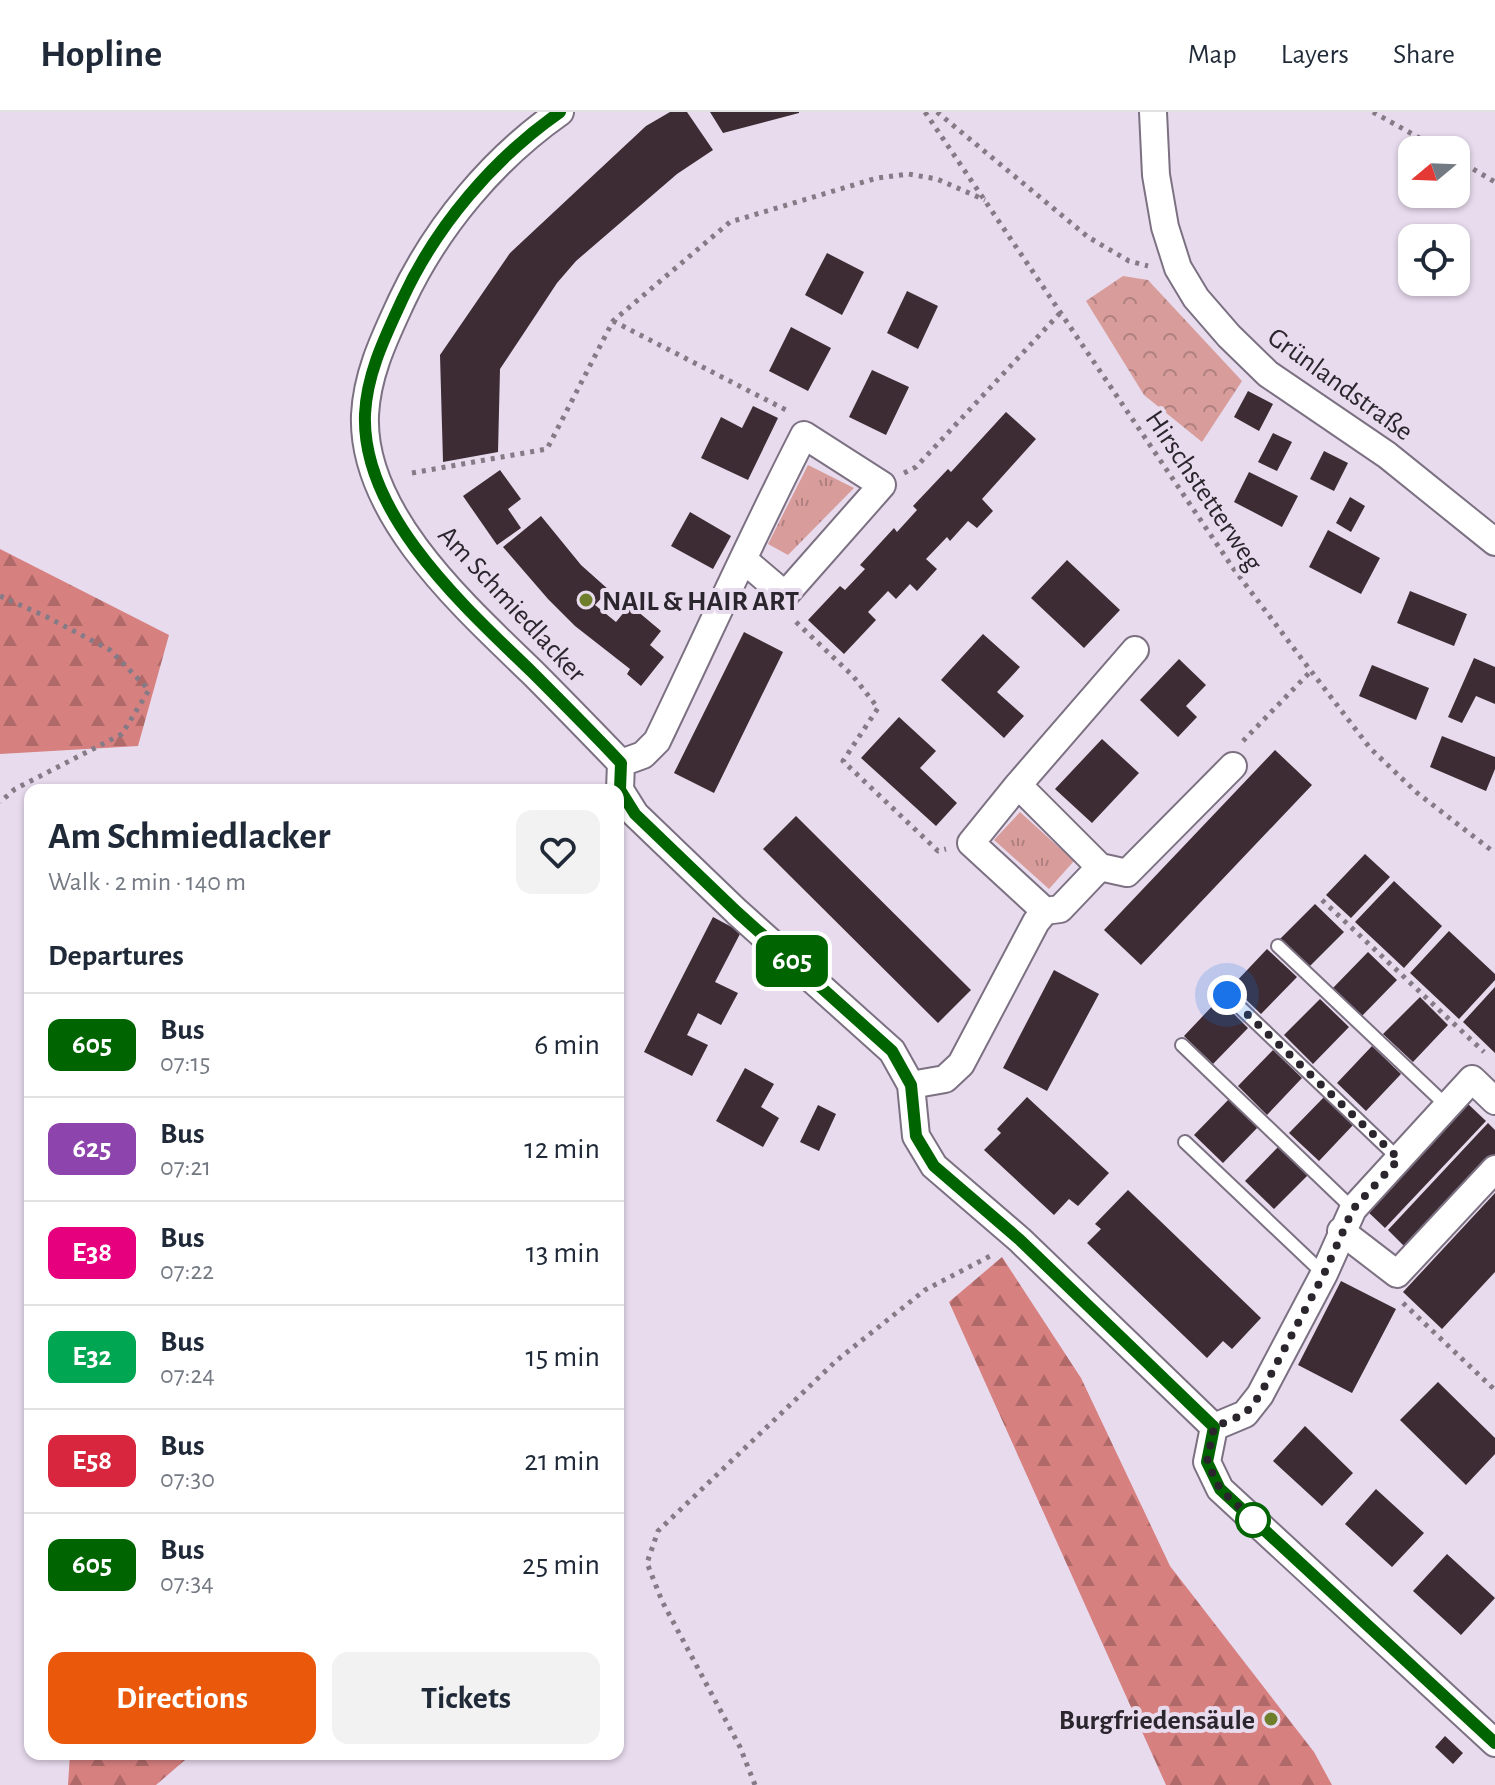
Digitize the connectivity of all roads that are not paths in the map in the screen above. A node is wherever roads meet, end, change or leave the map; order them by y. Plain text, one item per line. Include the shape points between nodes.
1 (560, 112) edge
2 (1153, 112) edge
3 (1495, 542) edge
4 (744, 560) junction
5 (1135, 650) dead end
6 (621, 763) junction
7 (1233, 766) road end
8 (620, 784) edge
9 (1018, 785) junction
10 (624, 796) edge
11 (1100, 867) junction
12 (1045, 911) junction
13 (1278, 946) dead end
14 (1227, 995) dead end
15 (1182, 1045) dead end
16 (911, 1085) junction
17 (1495, 1101) edge
18 (1448, 1107) junction
19 (1185, 1142) dead end
20 (1399, 1159) junction
21 (1495, 1169) edge
22 (1347, 1220) junction
23 (1324, 1274) junction
24 (1214, 1427) junction
25 (1495, 1743) edge

1 - 6 street, Am Schmiedlacker via 464,200 435,241 378,353 365,417 378,482 422,558
2 - 3 street, Grünlandstraße via 1165,227 1178,268 1196,298 1268,374 1387,455
4 - 4 street via 804,435 882,485 785,595
4 - 6 street via 657,741 643,755
5 - 9 street
6 - 8 street
7 - 11 street via 1127,873
9 - 11 street
9 - 12 street via 971,843
10 - 16 street via 635,814 737,912 892,1051
11 - 12 street via 1060,909
12 - 16 street via 961,1064 945,1079
13 - 18 lane
14 - 20 lane
15 - 22 lane
16 - 24 street via 916,1136 934,1166 1020,1240
17 - 18 street via 1472,1079
18 - 20 street
19 - 23 lane
20 - 22 street
21 - 22 street via 1397,1274
22 - 23 street
23 - 24 street via 1260,1395 1245,1414
24 - 25 street via 1207,1462 1220,1489

